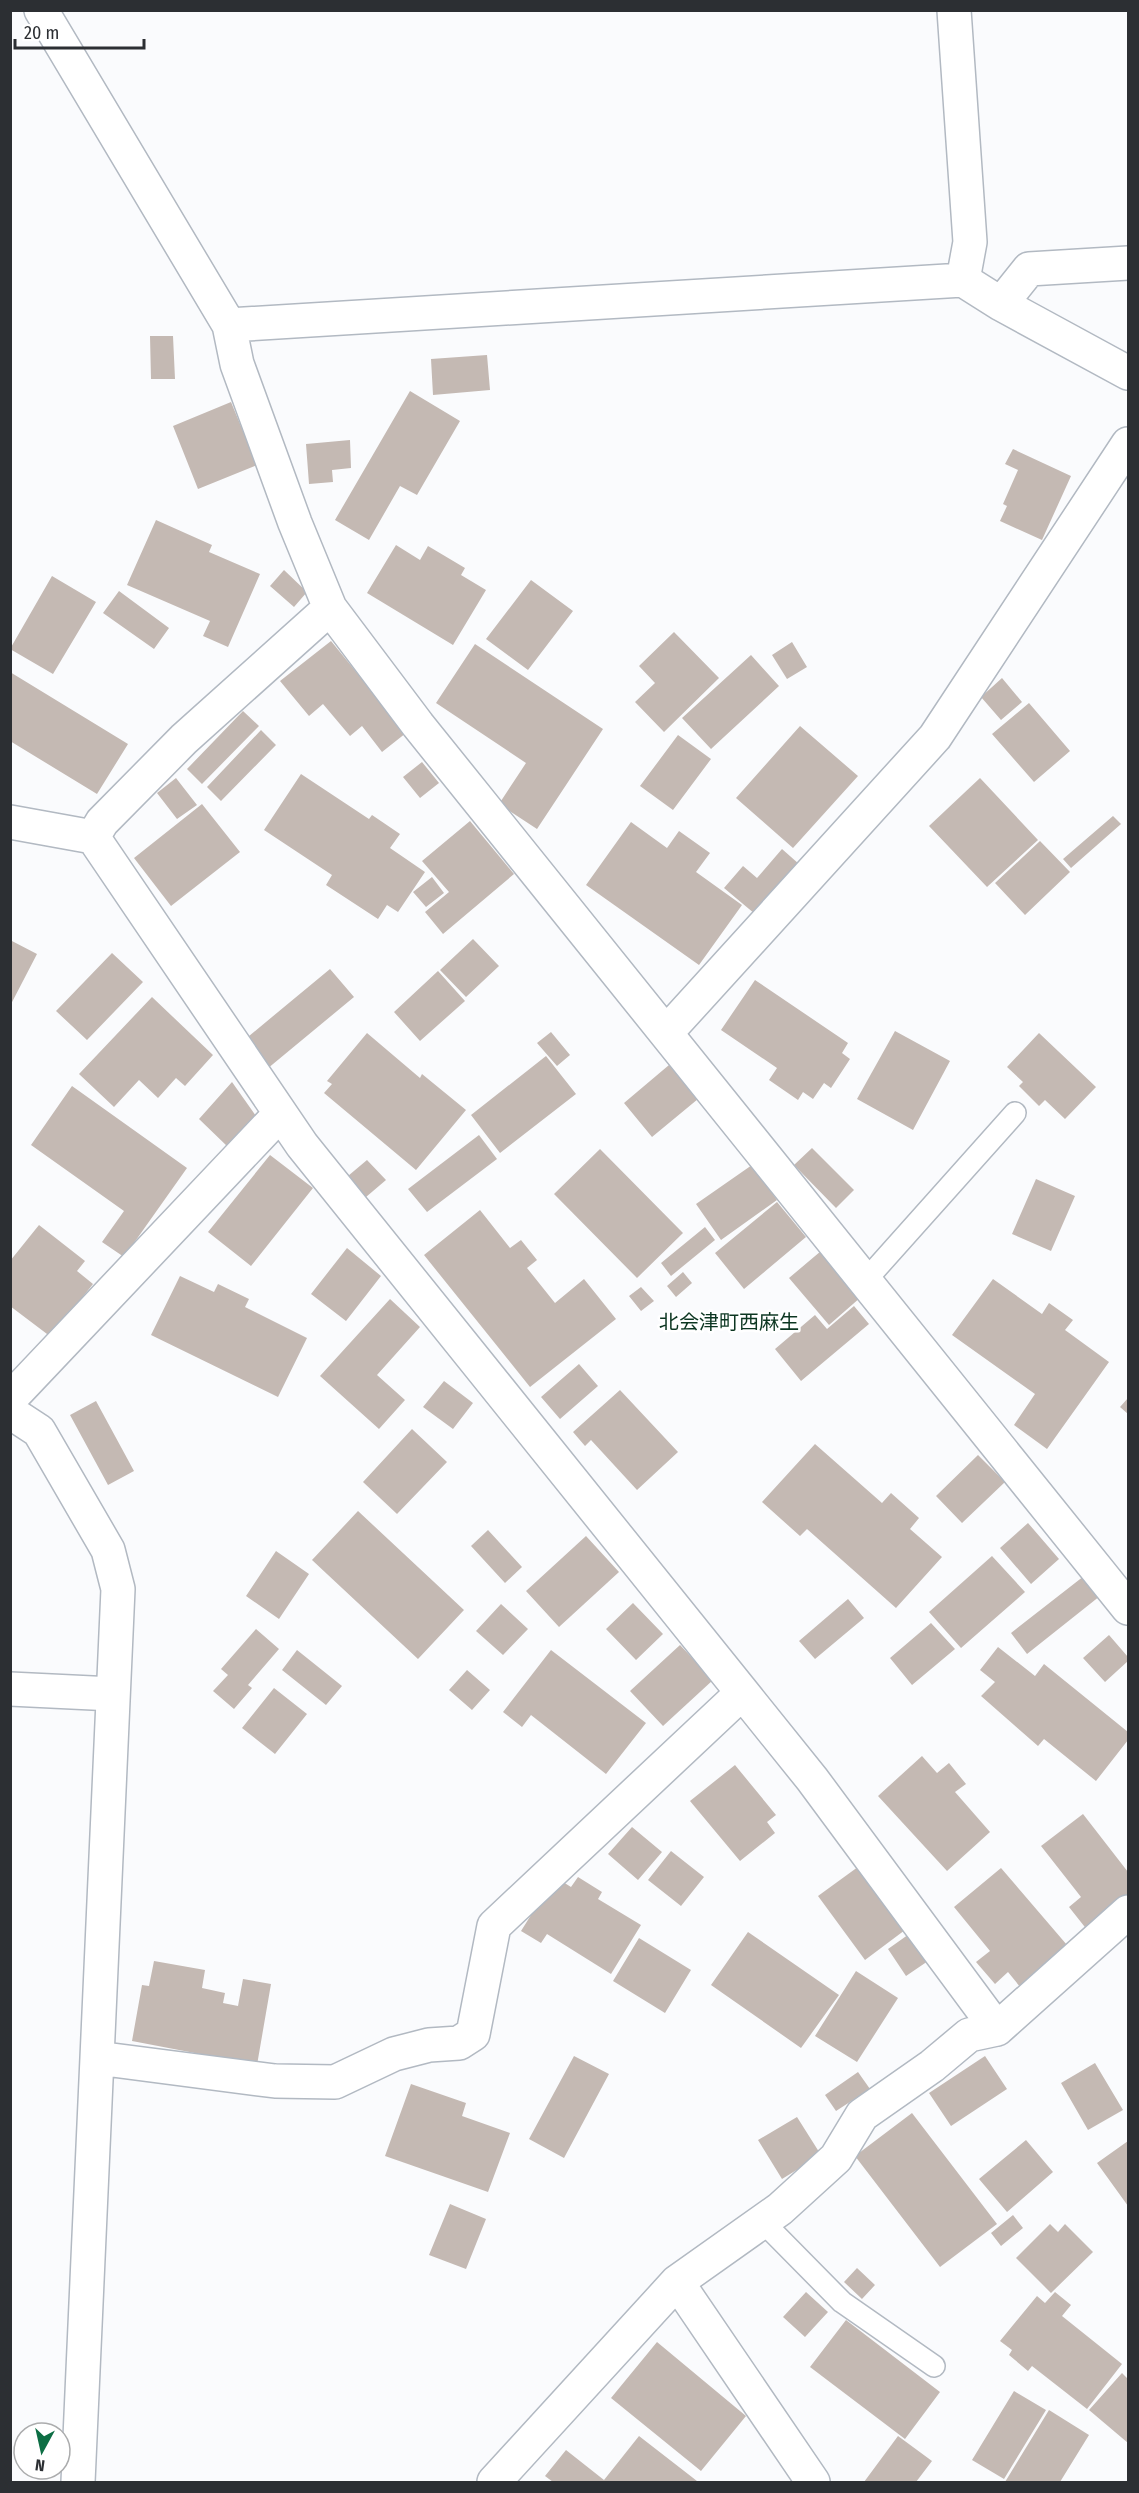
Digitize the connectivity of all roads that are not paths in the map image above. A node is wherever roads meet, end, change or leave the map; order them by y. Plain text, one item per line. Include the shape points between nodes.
1 (41, 10) edge
2 (954, 10) edge
3 (1128, 263) edge
4 (963, 280) junction
5 (1001, 304) junction
6 (229, 325) junction
7 (1128, 373) edge
8 (1128, 444) edge
9 (330, 608) junction
10 (10, 822) edge
11 (93, 837) junction
12 (666, 1033) junction
13 (1015, 1113) dead end
14 (280, 1114) junction
15 (865, 1281) junction
16 (10, 1399) edge
17 (10, 1412) edge
18 (1128, 1608) edge
19 (10, 1689) edge
20 (742, 1693) junction
21 (113, 1694) junction
22 (1128, 1912) edge
23 (997, 2029) junction
24 (97, 2058) junction
25 (763, 2222) junction
26 (676, 2282) junction
27 (934, 2366) dead end
28 (78, 2482) edge
29 (494, 2482) edge
30 (813, 2482) edge

1 - 6 street
2 - 4 street via 970,242
3 - 5 street via 1029,270
4 - 5 street
4 - 6 street
5 - 7 street
6 - 9 street via 241,374
8 - 12 street via 935,737
9 - 11 street via 184,739 102,822
9 - 12 street via 418,725
10 - 11 street
11 - 14 street
12 - 15 street
13 - 15 lane
14 - 16 street
14 - 20 street
15 - 18 street
17 - 21 street via 39,1431 108,1550 118,1589
19 - 21 street
20 - 23 street via 812,1779
20 - 24 street via 494,1926 473,2034 459,2043 429,2045 394,2054 335,2082 274,2081
21 - 24 street
22 - 23 street
23 - 25 street via 969,2035 862,2115 836,2158
24 - 28 street
25 - 26 street
25 - 27 lane via 842,2302
26 - 29 street
26 - 30 street

